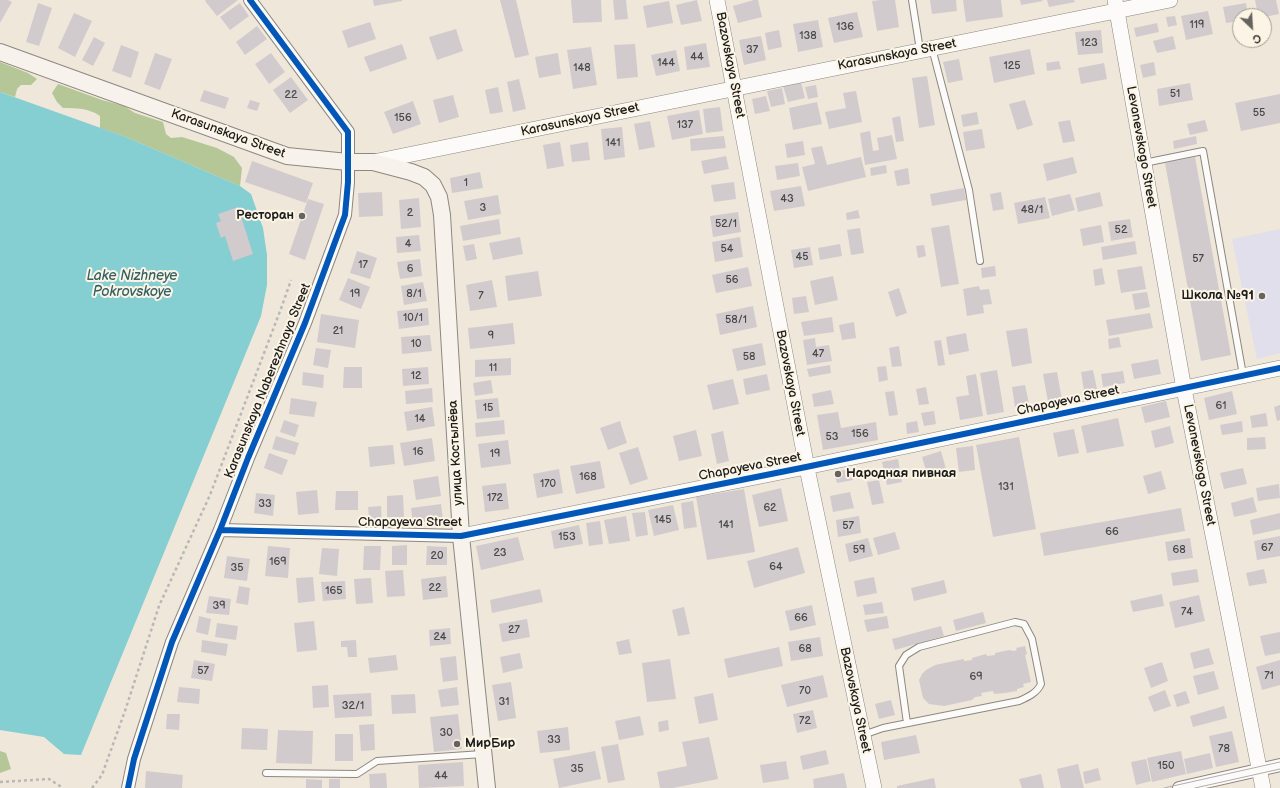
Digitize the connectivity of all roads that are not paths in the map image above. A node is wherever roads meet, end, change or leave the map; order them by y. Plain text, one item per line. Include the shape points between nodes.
1 (250, 0) edge
2 (717, 0) edge
3 (912, 0) edge
4 (1170, 0) edge
5 (1116, 6) edge
6 (926, 49) junction
7 (0, 52) edge
8 (735, 89) junction
9 (348, 162) junction
10 (373, 162) junction
11 (1144, 163) junction
12 (980, 261) dead end
13 (1280, 368) edge
14 (1244, 376) junction
15 (1184, 389) junction
16 (806, 467) junction
17 (220, 530) junction
18 (461, 536) junction
19 (907, 723) junction
20 (863, 735) junction
21 (484, 754) junction
22 (1280, 765) edge
23 (1259, 770) junction
24 (266, 773) dead end
25 (128, 788) edge
26 (487, 788) edge
27 (874, 788) edge
28 (1179, 788) edge
29 (1263, 788) edge

1 - 9 street, Karasunskaya Naberezhnaya Street via 348,132
2 - 8 street, Bazovskaya Street
3 - 6 lane
4 - 5 street, Karasunskaya Street
5 - 6 street, Karasunskaya Street
5 - 11 street, Levanevskogo Street
6 - 8 street, Karasunskaya Street
6 - 12 lane via 969,190
7 - 9 main road, Karasunskaya Street via 288,156
8 - 10 street, Karasunskaya Street
8 - 16 street, Bazovskaya Street
9 - 10 main road, Karasunskaya Street
9 - 17 street, Karasunskaya Naberezhnaya Street via 345,215 305,323
10 - 18 main road, улица Костылёва via 424,177 433,185 439,197
11 - 14 lane via 1203,151
11 - 15 street, Levanevskogo Street
13 - 14 street, Chapayeva Street
14 - 15 street, Chapayeva Street
15 - 16 street, Chapayeva Street
15 - 23 street, Levanevskogo Street
16 - 18 street, Chapayeva Street
16 - 20 street, Bazovskaya Street
17 - 18 street, Chapayeva Street
17 - 25 street, Karasunskaya Naberezhnaya Street via 172,642 134,759
18 - 21 main road, улица Костылёва
19 - 19 lane via 1019,701 1039,690 1041,684 1032,639 1024,624 1015,622 934,643 919,647 906,655 899,666
19 - 20 lane
20 - 27 street, Bazovskaya Street
21 - 24 lane via 377,761 356,774
21 - 26 main road, улица Костылёва
22 - 23 street
23 - 28 street
23 - 29 street, Levanevskogo Street

